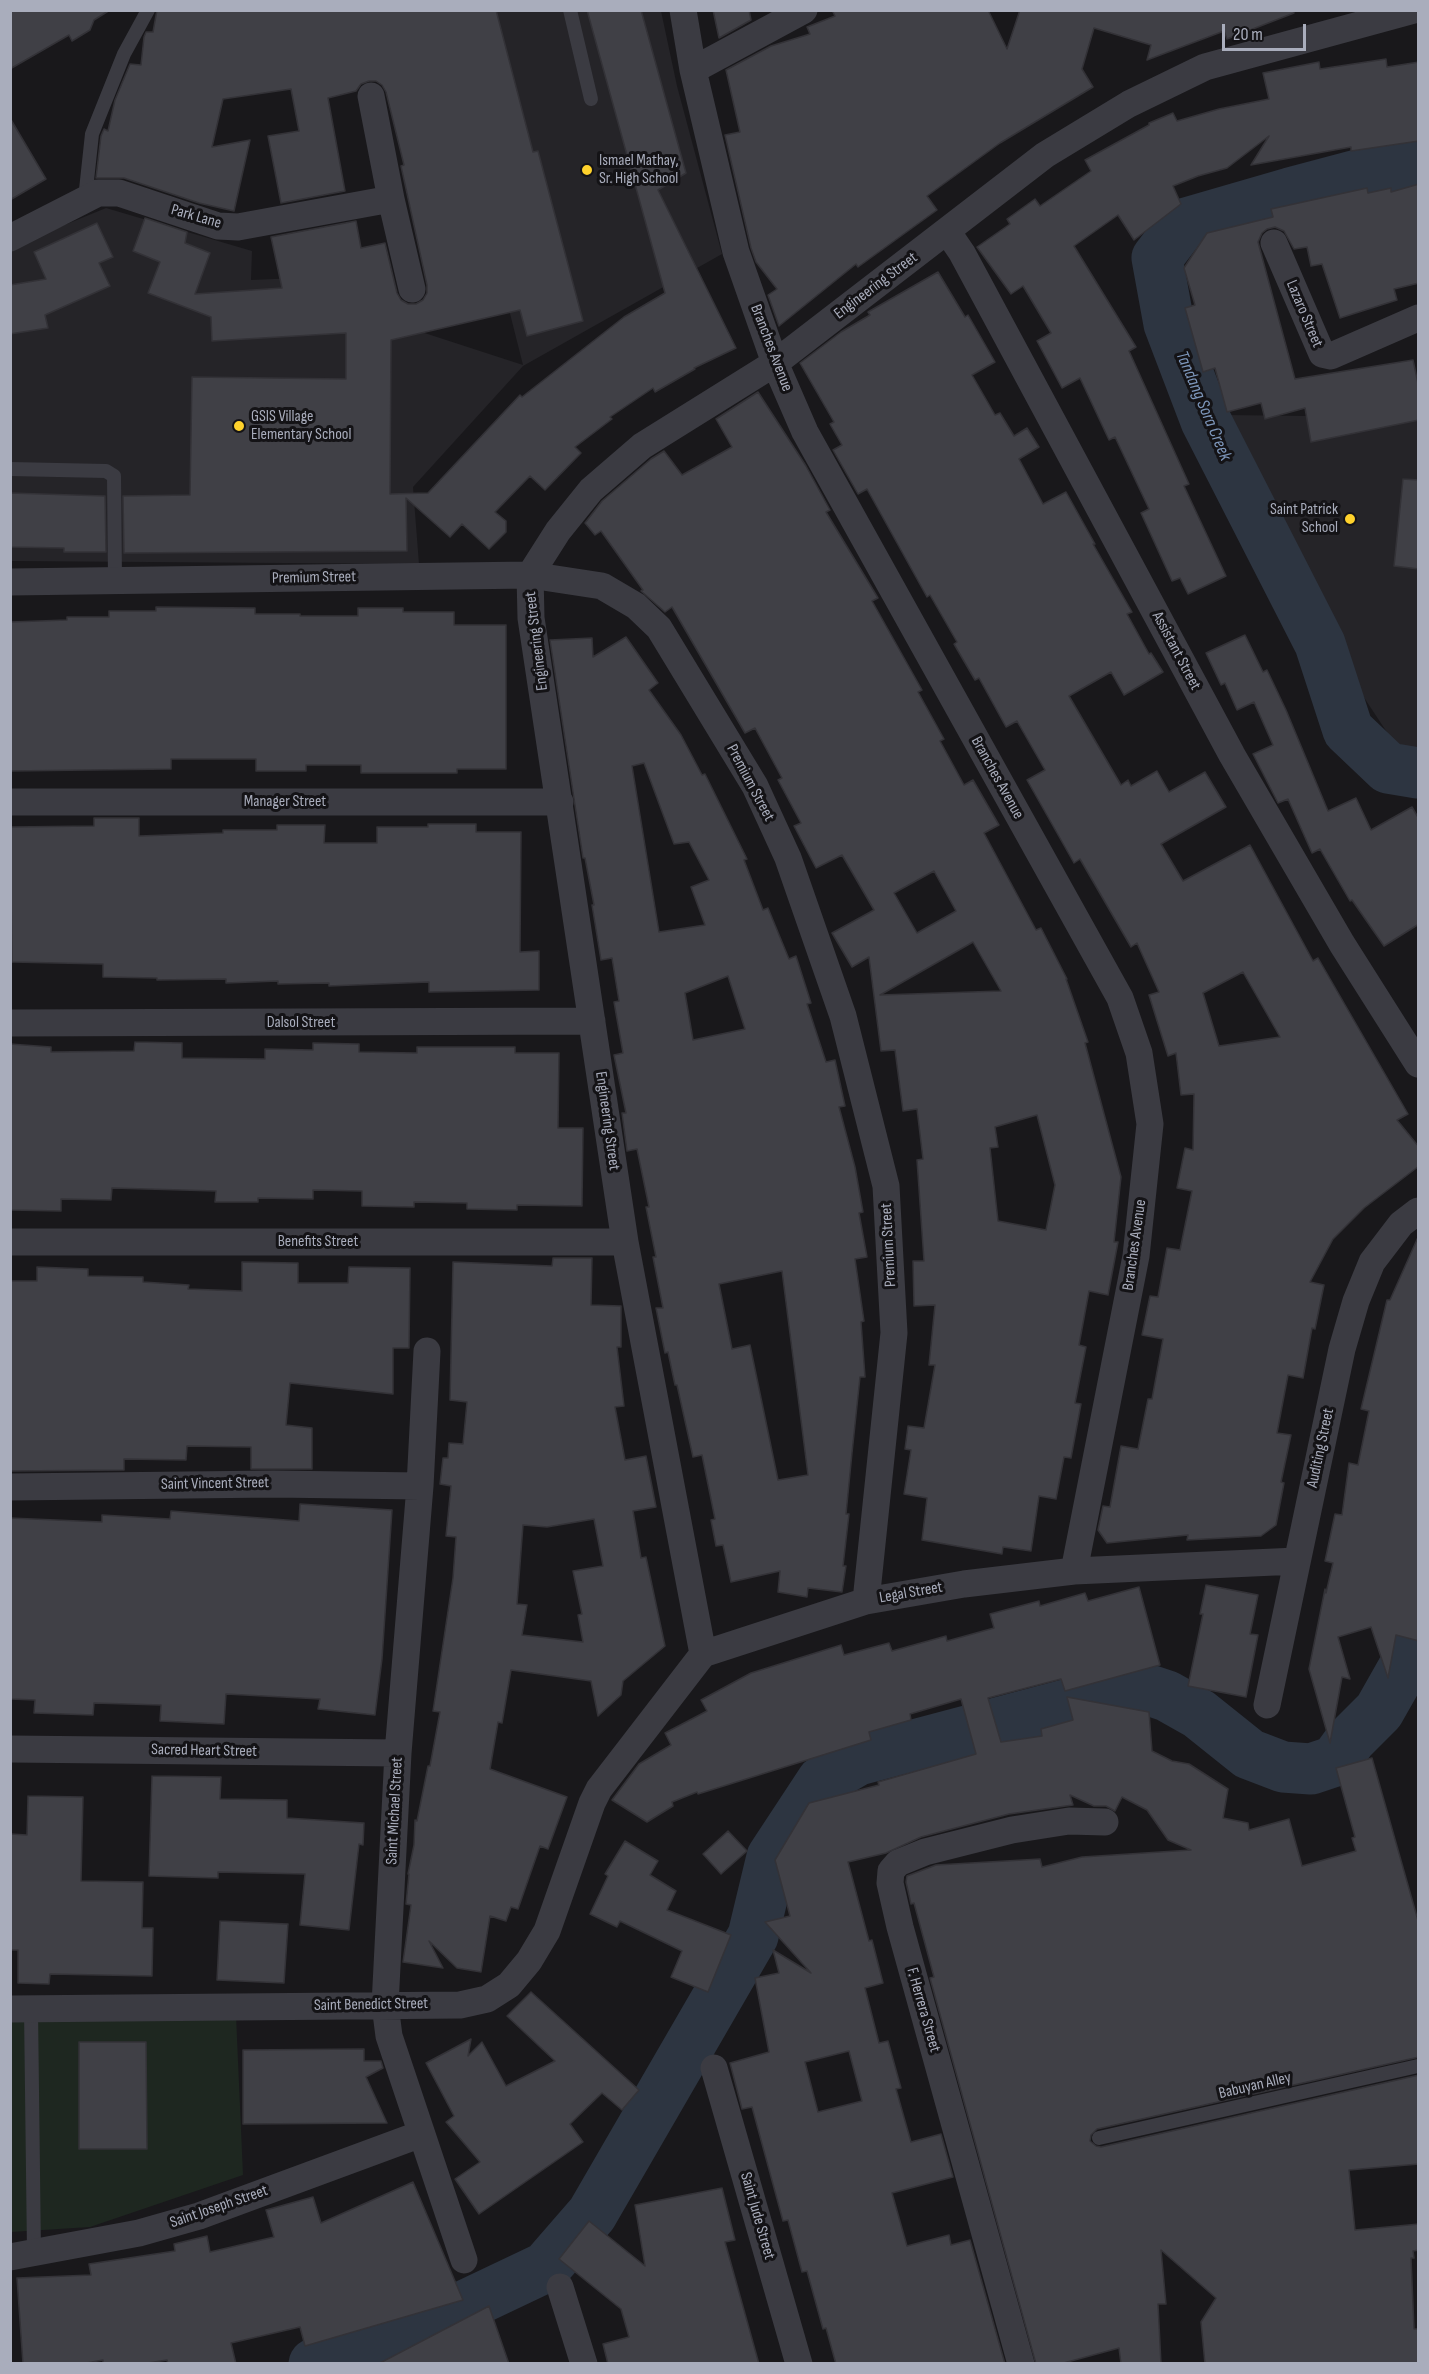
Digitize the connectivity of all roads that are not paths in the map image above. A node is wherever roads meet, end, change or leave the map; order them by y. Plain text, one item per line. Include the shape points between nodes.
1 (148, 10) edge
2 (570, 10) edge
3 (683, 10) edge
4 (804, 10) edge
5 (1409, 11) edge
6 (693, 70) junction
7 (372, 96) dead end
8 (591, 99) dead end
9 (85, 199) junction
10 (391, 199) junction
11 (948, 231) junction
12 (10, 238) edge
13 (1274, 243) dead end
14 (412, 289) dead end
15 (1419, 318) edge
16 (775, 363) junction
17 (10, 469) edge
18 (530, 574) junction
19 (115, 580) junction
20 (10, 582) edge
21 (10, 802) edge
22 (560, 802) junction
23 (592, 1021) junction
24 (10, 1023) edge
25 (1419, 1064) edge
26 (1419, 1211) edge
27 (10, 1242) edge
28 (625, 1242) junction
29 (427, 1351) dead end
30 (420, 1486) junction
31 (10, 1487) edge
32 (1297, 1561) junction
33 (1074, 1571) junction
34 (866, 1601) junction
35 (703, 1654) junction
36 (1267, 1705) dead end
37 (10, 1749) edge
38 (398, 1753) junction
39 (1105, 1822) dead end
40 (385, 2005) junction
41 (21, 2009) edge
42 (1419, 2066) edge
43 (714, 2068) dead end
44 (421, 2134) junction
45 (1099, 2138) dead end
46 (22, 2255) edge
47 (464, 2260) dead end
48 (560, 2287) dead end
49 (584, 2364) edge
50 (799, 2364) edge
51 (1021, 2364) edge

1 - 9 lane via 124,54 92,134
2 - 8 lane
3 - 6 street, Branches Avenue
4 - 6 street
5 - 11 street, Engineering Street via 1205,67 1129,104 1045,155
6 - 16 street, Branches Avenue via 736,252
7 - 10 street
9 - 10 street, Park Lane via 98,193 119,194 218,225 238,227
9 - 12 street, Park Lane
10 - 14 street
11 - 16 street, Engineering Street
11 - 25 street, Assistant Street via 1232,755 1342,944
13 - 15 street, Lazaro Street via 1322,354 1331,356
16 - 18 street, Engineering Street via 642,446 591,490
16 - 33 street, Branches Avenue via 805,432 1120,998 1139,1053 1150,1124 1136,1256
17 - 19 lane via 106,471 114,476
18 - 19 street, Premium Street
18 - 22 street, Engineering Street via 531,618
18 - 34 street, Premium Street via 602,586 636,606 659,628 755,786 788,858 843,1016 886,1186 894,1333
19 - 20 street, Premium Street
21 - 22 street, Manager Street
22 - 23 street, Engineering Street
23 - 24 street, Dalsol Street
23 - 28 street, Engineering Street
26 - 32 street, Auditing Street via 1401,1224 1372,1262 1356,1301 1342,1349
27 - 28 street, Benefits Street
28 - 35 street, Engineering Street
29 - 30 street, Saint Michael Street
30 - 31 street, Saint Vincent Street
30 - 38 street, Saint Michael Street
32 - 33 street, Legal Street
32 - 36 street, Auditing Street
33 - 34 street, Legal Street
34 - 35 street, Legal Street
35 - 40 street, Saint Benedict Street via 599,1789 547,1931 530,1961 509,1985 487,1999 460,2005
37 - 38 street, Sacred Heart Street
38 - 40 street, Saint Michael Street
39 - 51 street, F. Herrera Street via 1069,1821 1012,1830 925,1852 898,1863 891,1871 890,1884 900,1927
40 - 41 street, Saint Benedict Street
40 - 44 street, Saint Michael Street via 389,2036
41 - 46 lane
42 - 45 lane, Babuyan Alley
43 - 50 street, Saint Jude Street
44 - 46 street, Saint Joseph Street via 199,2216 139,2233
44 - 47 street, Saint Michael Street
48 - 49 street

